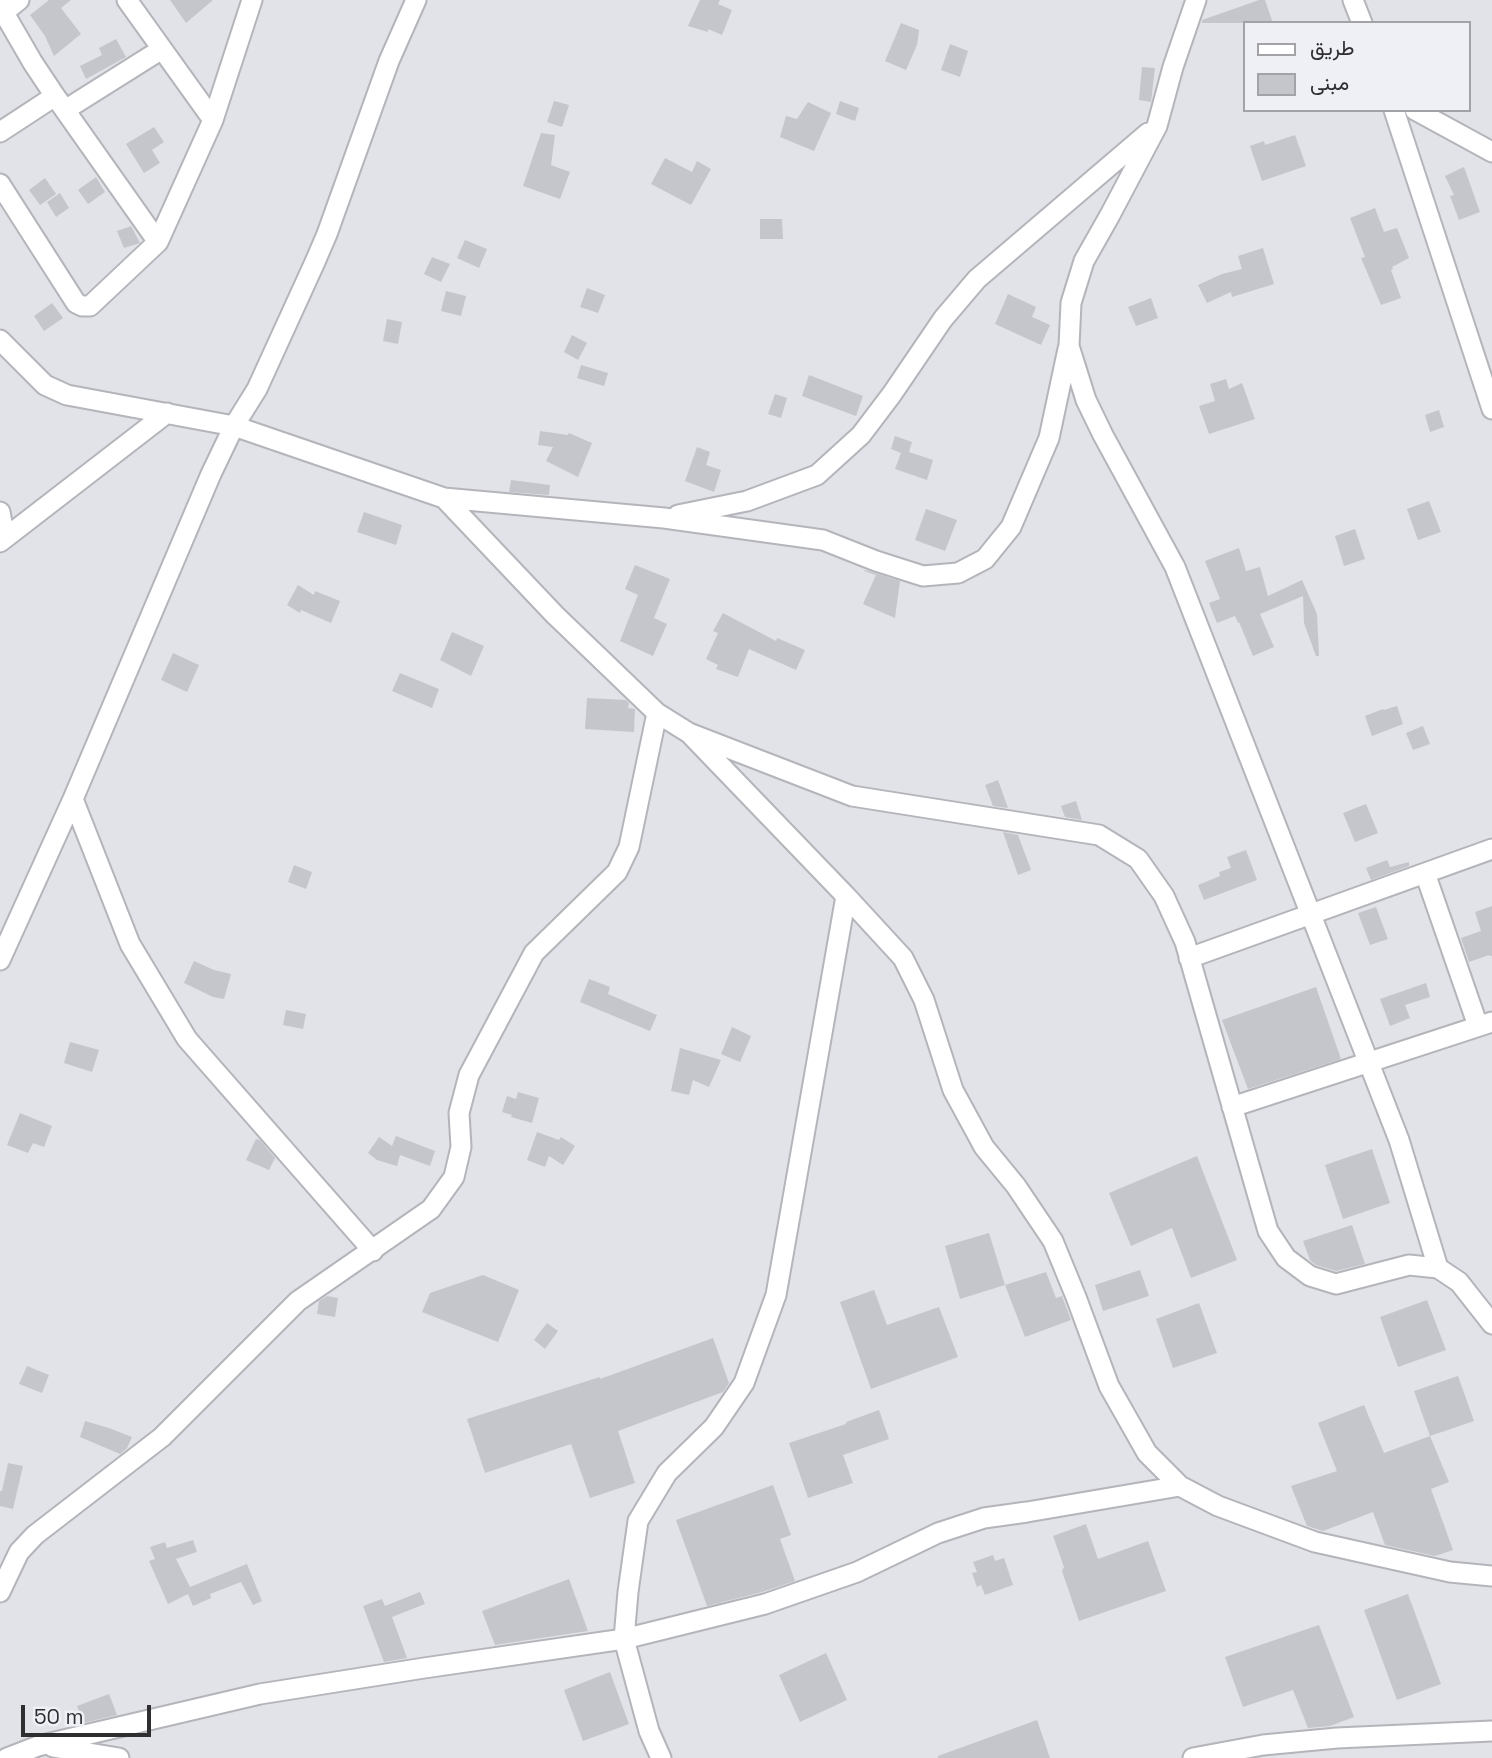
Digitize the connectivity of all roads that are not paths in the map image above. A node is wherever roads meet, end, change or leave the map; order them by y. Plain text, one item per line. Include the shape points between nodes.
1 (127, 0) edge
2 (252, 0) edge
3 (416, 0) edge
4 (1196, 0) edge
5 (1353, 0) edge
6 (8, 6) edge
7 (1361, 21) edge
8 (162, 49) junction
9 (60, 103) junction
10 (1395, 112) edge
11 (1419, 112) edge
12 (213, 121) junction
13 (1157, 125) junction
14 (0, 132) edge
15 (1492, 152) edge
16 (0, 184) edge
17 (158, 242) junction
18 (0, 340) edge
19 (1069, 346) junction
20 (1492, 409) edge
21 (167, 413) junction
22 (234, 426) junction
23 (444, 498) junction
24 (0, 512) edge
25 (664, 518) junction
26 (0, 541) edge
27 (657, 713) junction
28 (689, 733) junction
29 (73, 799) junction
30 (1492, 849) edge
31 (1425, 873) junction
32 (846, 896) junction
33 (1310, 914) junction
34 (1189, 958) junction
35 (0, 960) edge
36 (1485, 1024) edge
37 (1368, 1063) junction
38 (1232, 1107) junction
39 (373, 1251) junction
40 (1438, 1268) junction
41 (1489, 1314) edge
42 (1180, 1486) junction
43 (1492, 1576) edge
44 (0, 1592) edge
45 (624, 1639) junction
46 (1492, 1731) edge
47 (38, 1746) junction
48 (7, 1758) edge
49 (119, 1758) edge
50 (661, 1758) edge
51 (1193, 1758) edge

1 - 8 street
2 - 12 street
3 - 22 street via 389,61 327,234 257,389
4 - 13 street
5 - 7 street
6 - 9 street via 33,63
8 - 9 street
8 - 12 street
9 - 14 street
9 - 17 street
10 - 20 street
11 - 15 street
12 - 17 street
13 - 19 street via 1084,261 1071,303
13 - 25 street via 977,279 861,435 817,475 747,501
16 - 17 street via 82,306 90,306
18 - 21 street via 55,391
19 - 25 street via 1049,438 1011,527 985,559 958,573 923,576 823,540
19 - 33 street via 1086,400 1175,567
21 - 22 street
21 - 26 street
22 - 23 street
22 - 29 street
23 - 25 street
23 - 27 street
24 - 26 street via 4,528
27 - 28 street
27 - 39 street via 629,847 617,872 534,953 469,1074 459,1113 461,1147 454,1177 431,1209
28 - 32 street
28 - 34 street via 852,796 1099,835 1138,859 1164,897
29 - 35 street
29 - 39 street via 130,944 187,1039
30 - 31 street
31 - 33 street
31 - 36 street
32 - 42 street via 903,958 924,1000 953,1090 984,1147 1053,1241 1109,1386 1147,1453
32 - 45 street via 776,1295 744,1382 714,1427 667,1473 638,1521
33 - 34 street
33 - 37 street
34 - 38 street
36 - 37 street
37 - 38 street
37 - 40 street via 1398,1140
38 - 40 street via 1268,1231 1286,1258 1310,1276 1335,1283 1409,1265
39 - 44 street via 298,1301 162,1437 35,1535 19,1552
40 - 41 street via 1459,1282
42 - 43 street via 1217,1506 1315,1542 1451,1572
42 - 45 street via 984,1518 778,1600
45 - 47 street via 260,1694
45 - 50 street
46 - 51 street via 1336,1738
47 - 48 street
47 - 49 street

